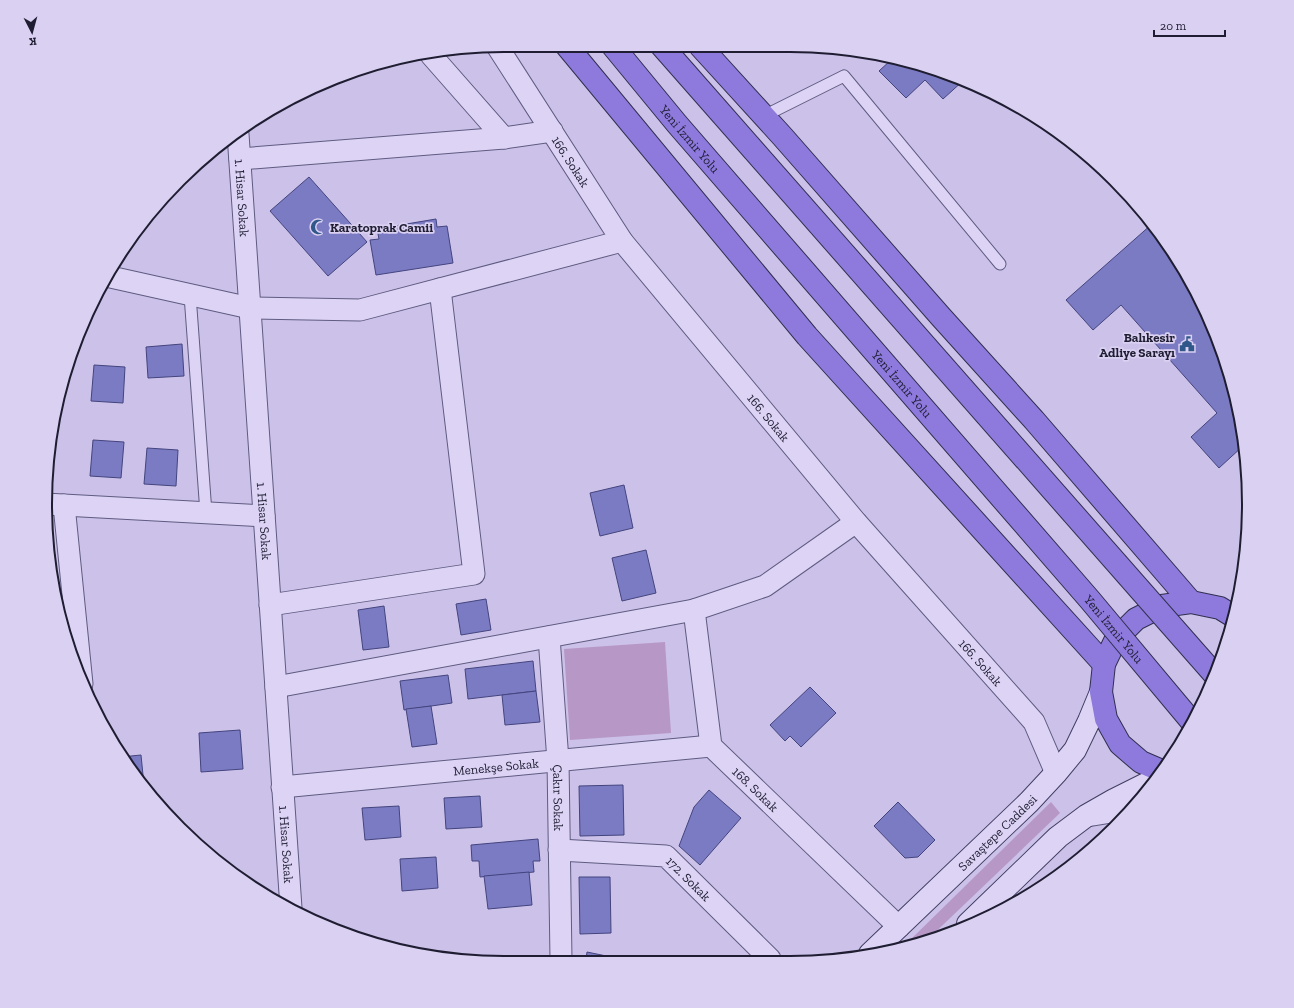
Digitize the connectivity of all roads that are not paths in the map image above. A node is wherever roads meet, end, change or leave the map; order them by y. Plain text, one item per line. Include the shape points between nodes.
1 (501, 52) edge
2 (572, 52) edge
3 (618, 52) edge
4 (666, 52) edge
5 (705, 52) edge
6 (434, 58) edge
7 (764, 116) junction
8 (552, 131) junction
9 (238, 138) edge
10 (504, 138) junction
11 (240, 159) junction
12 (622, 241) junction
13 (1000, 264) dead end
14 (113, 278) edge
15 (440, 289) junction
16 (190, 295) junction
17 (250, 308) junction
18 (52, 500) edge
19 (52, 506) edge
20 (206, 513) junction
21 (264, 516) junction
22 (856, 522) junction
23 (1191, 602) junction
24 (270, 605) junction
25 (694, 610) junction
26 (1229, 613) edge
27 (549, 637) junction
28 (76, 650) edge
29 (1104, 664) junction
30 (1211, 670) edge
31 (276, 687) junction
32 (1101, 692) junction
33 (1188, 717) edge
34 (710, 746) junction
35 (558, 761) junction
36 (1156, 769) edge
37 (1056, 773) junction
38 (1144, 785) edge
39 (282, 787) junction
40 (1122, 811) edge
41 (1086, 816) junction
42 (559, 850) junction
43 (291, 902) edge
44 (977, 915) edge
45 (899, 927) junction
46 (877, 947) edge
47 (561, 956) edge
48 (767, 956) edge

1 - 8 street, 166. Sokak
2 - 29 highway via 807,336
3 - 33 highway, Yeni İzmir Yolu, bridge
4 - 30 highway, bridge
5 - 7 highway
6 - 10 street
7 - 13 lane via 844,76
7 - 23 highway via 1034,420
8 - 10 street
8 - 12 street, 166. Sokak
9 - 11 street, 1. Hisar Sokak
10 - 11 street
11 - 17 street, 1. Hisar Sokak
12 - 15 street
12 - 22 street, 166. Sokak
14 - 16 street
15 - 17 street via 360,310
15 - 24 street via 474,574
16 - 17 street
16 - 20 lane
17 - 21 street, 1. Hisar Sokak
18 - 20 street
19 - 28 street
20 - 21 street
21 - 24 street, 1. Hisar Sokak
22 - 25 street via 765,586
22 - 37 street, 166. Sokak via 1034,722
23 - 26 highway via 1220,608
23 - 29 highway via 1162,606 1136,619 1116,639
24 - 31 street, 1. Hisar Sokak
25 - 27 street
25 - 34 street
27 - 31 street
27 - 35 street, Çakır Sokak
29 - 32 highway
31 - 39 street, 1. Hisar Sokak
32 - 36 highway via 1106,719 1120,744 1141,762
32 - 37 main road, Savaştepe Caddesi via 1075,750
34 - 35 street, Menekşe Sokak
34 - 45 street, 168. Sokak
35 - 39 street, Menekşe Sokak
35 - 42 street, Çakır Sokak
37 - 45 main road, Savaştepe Caddesi
38 - 41 main road
39 - 43 street, 1. Hisar Sokak
40 - 41 street
41 - 44 main road via 1058,837
42 - 47 street, Çakır Sokak
42 - 48 street, 172. Sokak via 666,856
45 - 46 main road, Savaştepe Caddesi

